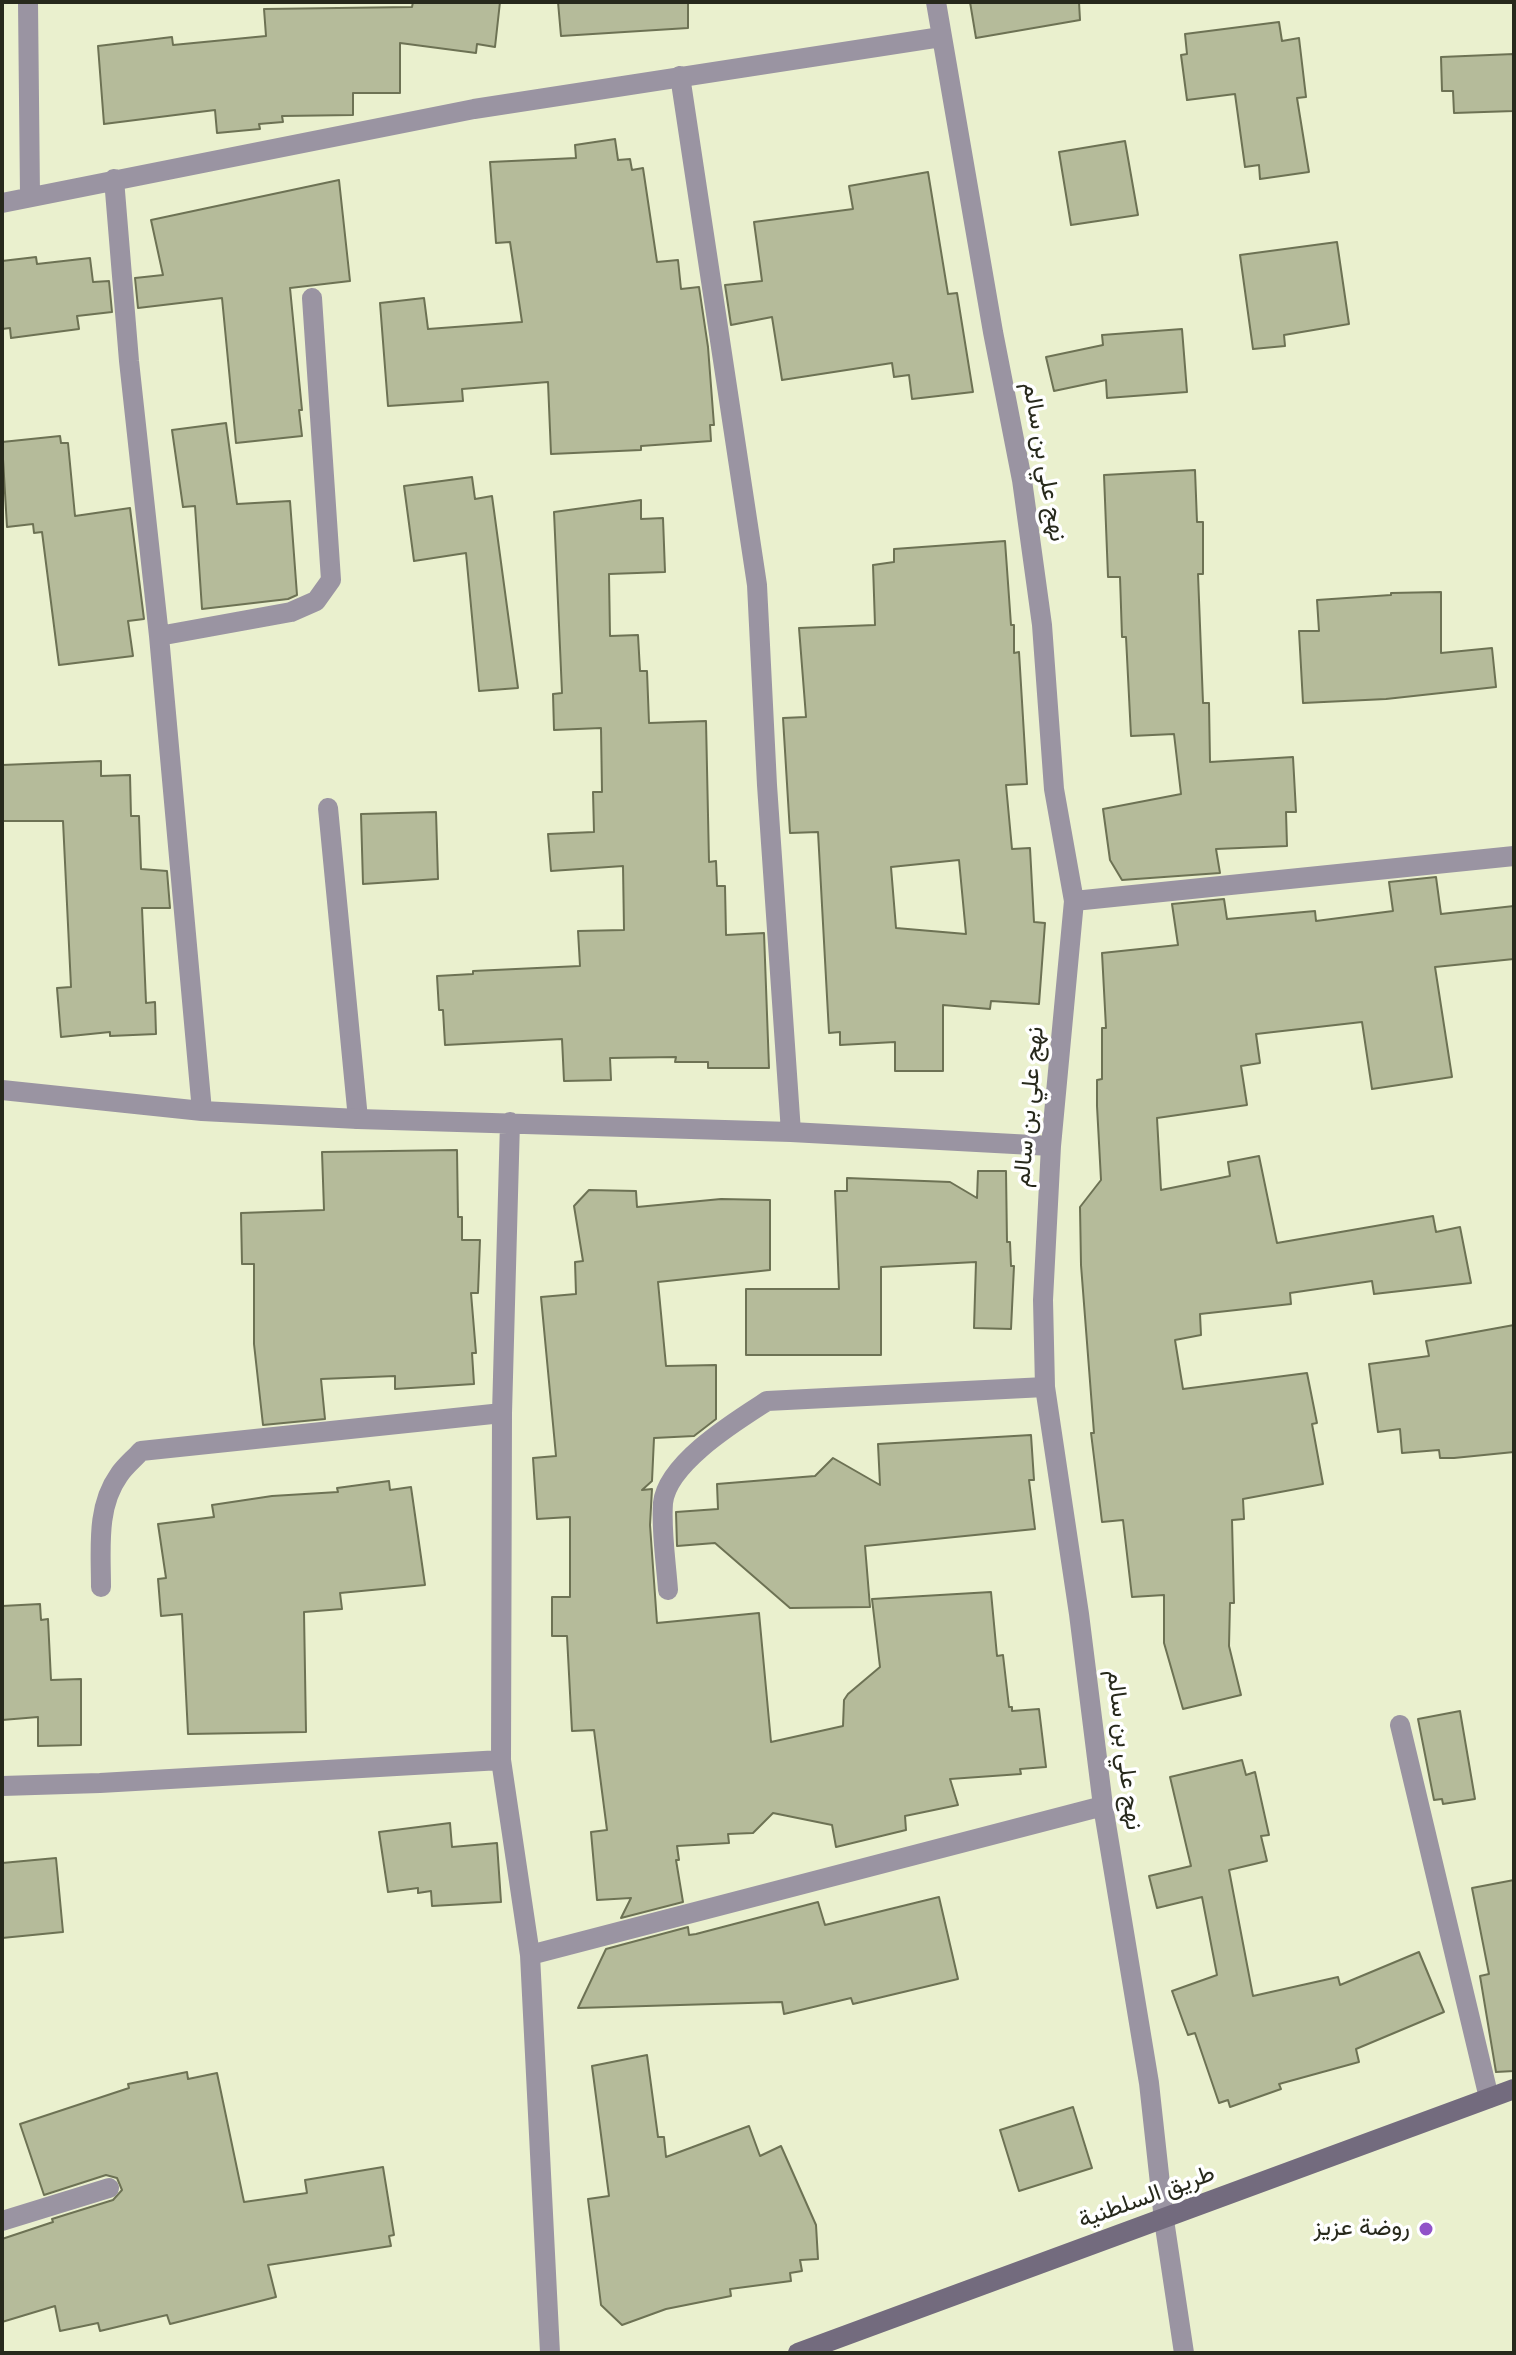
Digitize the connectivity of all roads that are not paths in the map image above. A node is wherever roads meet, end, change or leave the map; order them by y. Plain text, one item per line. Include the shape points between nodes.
1 (28, 2) edge
2 (936, 2) edge
3 (941, 37) junction
4 (680, 76) junction
5 (114, 179) junction
6 (30, 196) junction
7 (2, 203) edge
8 (312, 298) dead end
9 (159, 636) junction
10 (328, 808) dead end
11 (1514, 856) edge
12 (1074, 901) junction
13 (2, 1090) edge
14 (202, 1111) junction
15 (358, 1119) junction
16 (510, 1122) junction
17 (791, 1132) junction
18 (1051, 1146) junction
19 (1045, 1387) junction
20 (502, 1413) junction
21 (101, 1587) dead end
22 (668, 1590) dead end
23 (1400, 1725) dead end
24 (501, 1760) junction
25 (2, 1786) edge
26 (1103, 1806) junction
27 (530, 1955) junction
28 (1514, 2089) edge
29 (1489, 2098) junction
30 (109, 2188) dead end
31 (1164, 2220) junction
32 (2, 2221) edge
33 (550, 2353) edge
34 (798, 2353) edge
35 (1184, 2353) edge

1 - 6 street
2 - 3 street, نهج علي بن سالم
3 - 4 street
3 - 12 street, نهج علي بن سالم via 1022,480 1042,625 1054,789
4 - 5 street via 474,109
4 - 17 street via 757,585
5 - 6 street
5 - 9 street
6 - 7 street
8 - 9 street via 331,580 316,601 291,612
9 - 14 street
10 - 15 street
11 - 12 street
12 - 18 street, نهج علي بن سالم
13 - 14 street
14 - 15 street
15 - 16 street
16 - 17 street
16 - 20 street
17 - 18 street
18 - 19 street, نهج علي بن سالم via 1043,1300
19 - 22 street via 767,1401 683,1463 663,1500
19 - 26 street, نهج علي بن سالم
20 - 21 street via 141,1451 110,1491 100,1524
20 - 24 street
23 - 29 street
24 - 25 street
24 - 27 street
26 - 27 street
26 - 31 street, نهج علي بن سالم via 1149,2083
27 - 33 street
28 - 29 main road, طريق السلطنية
29 - 31 main road, طريق السلطنية
30 - 32 street
31 - 34 main road, طريق السلطنية
31 - 35 street, نهج علي بن سالم

